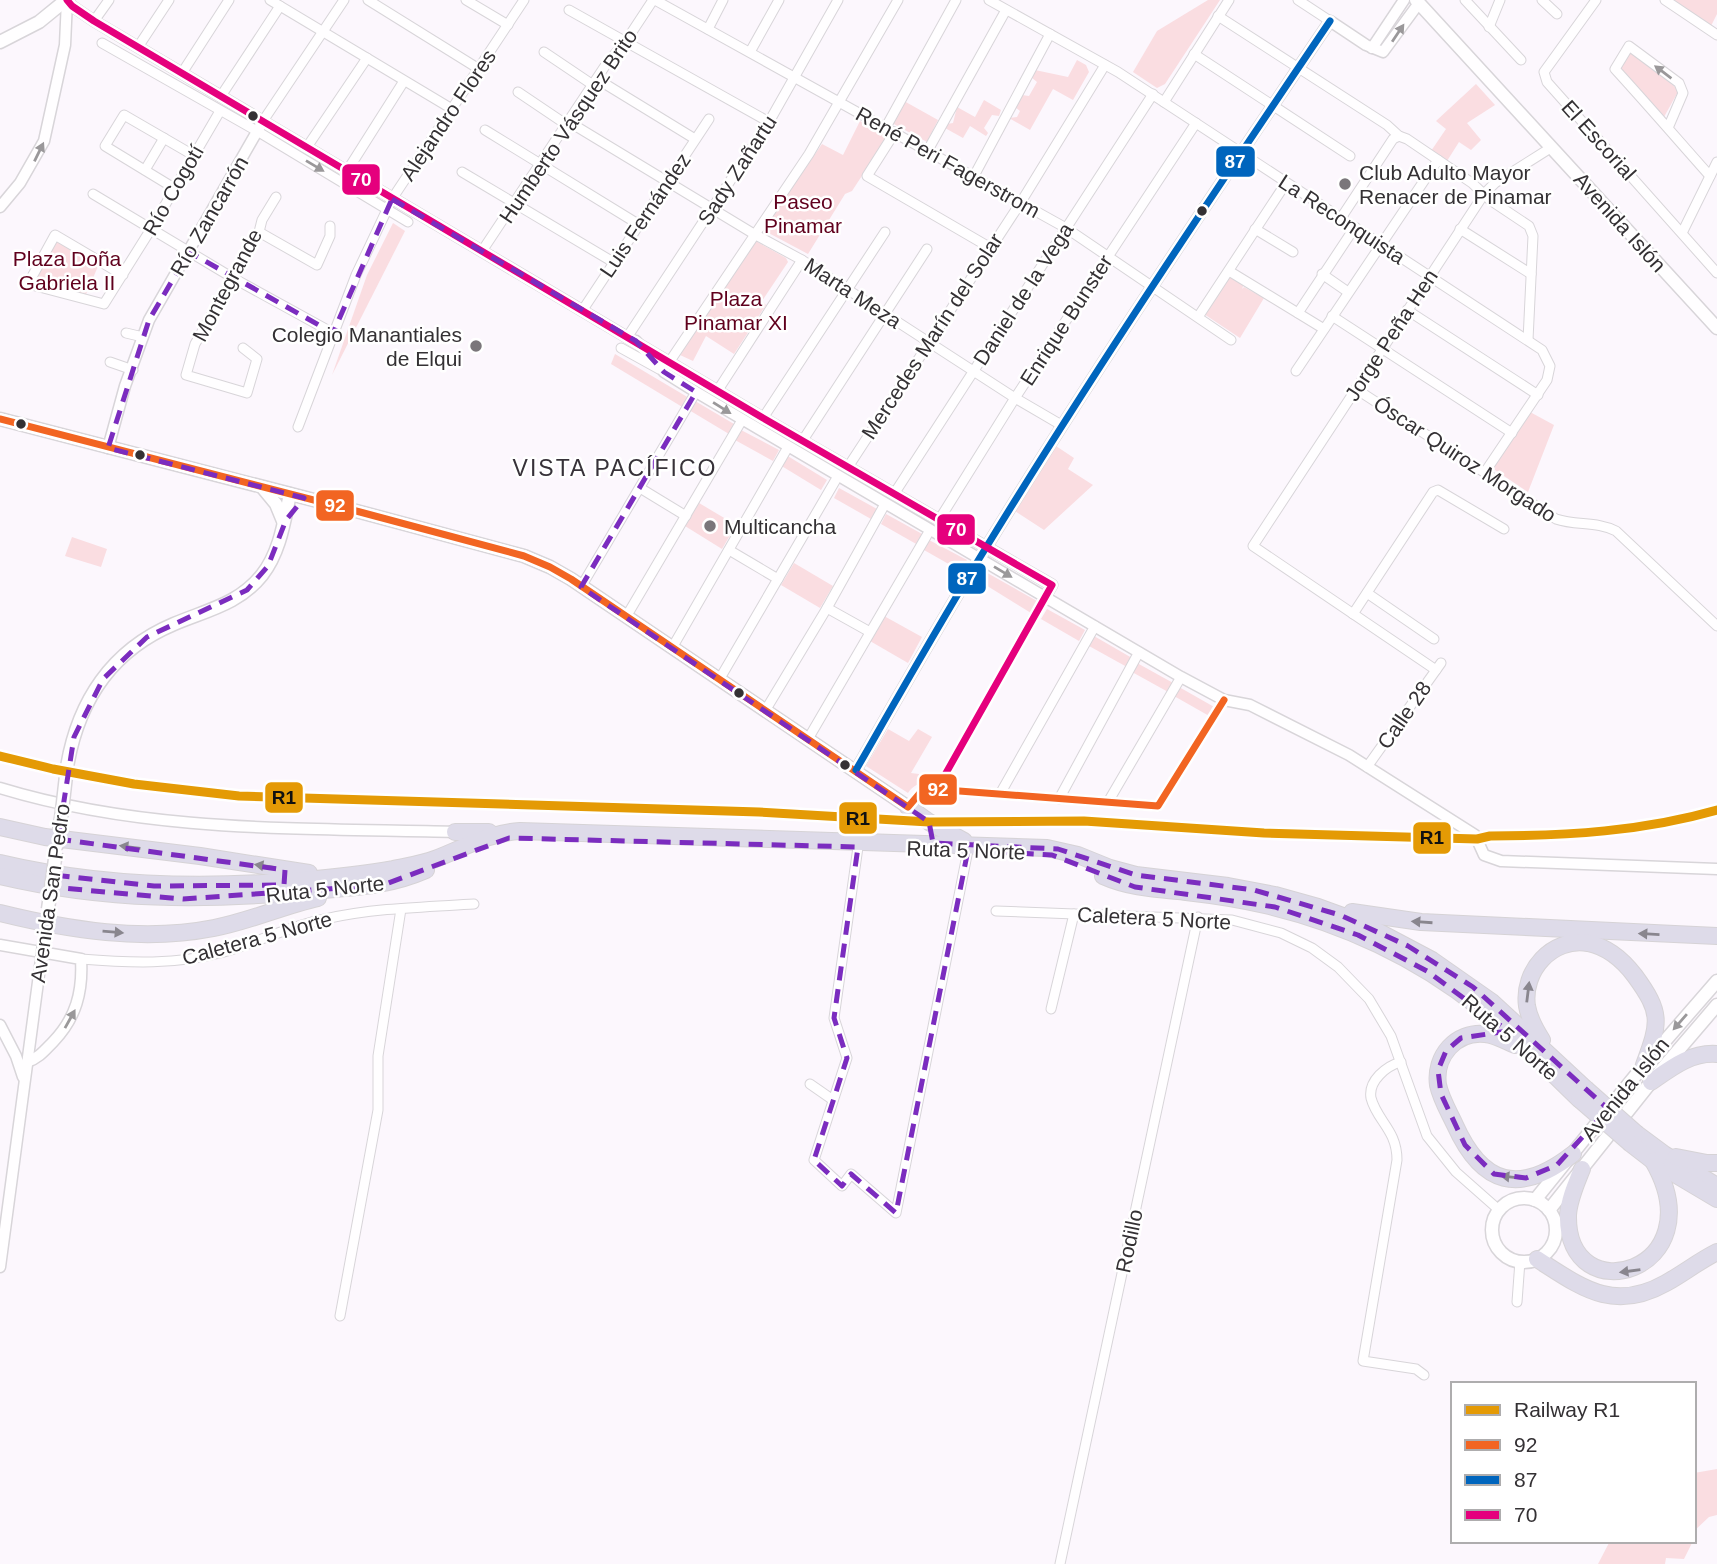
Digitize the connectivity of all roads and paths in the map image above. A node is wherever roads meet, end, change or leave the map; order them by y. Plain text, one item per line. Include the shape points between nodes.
1 (67, 0) edge
2 (109, 0) edge
3 (169, 0) edge
4 (229, 0) edge
5 (270, 0) edge
6 (344, 0) edge
7 (368, 0) edge
8 (466, 0) edge
9 (524, 0) edge
10 (654, 0) edge
11 (723, 0) edge
12 (779, 0) edge
13 (838, 0) edge
14 (898, 0) edge
15 (956, 0) edge
16 (989, 0) edge
17 (1228, 0) edge
18 (1298, 0) edge
19 (1404, 0) edge
20 (1465, 0) edge
21 (1500, 0) edge
22 (1542, 0) edge
23 (1595, 0) edge
24 (1665, 0) edge
25 (1417, 1) edge
26 (280, 6) junction
27 (569, 10) dead end
28 (1006, 10) junction
29 (1556, 14) dead end
30 (1219, 16) junction
31 (94, 21) junction
32 (1329, 21) junction
33 (508, 25) junction
34 (1489, 27) junction
35 (708, 29) junction
36 (323, 32) junction
37 (1716, 32) edge
38 (1050, 34) junction
39 (626, 41) junction
40 (0, 42) edge
41 (102, 43) dead end
42 (138, 47) junction
43 (1372, 48) junction
44 (544, 52) dead end
45 (750, 52) junction
46 (1194, 54) junction
47 (367, 58) junction
48 (1521, 60) dead end
49 (1105, 65) junction
50 (1298, 68) junction
51 (479, 69) junction
52 (181, 73) junction
53 (795, 77) junction
54 (404, 81) junction
55 (595, 82) junction
56 (518, 92) dead end
57 (1153, 94) junction
58 (221, 96) junction
59 (840, 102) junction
60 (1164, 102) junction
61 (1273, 106) junction
62 (452, 109) junction
63 (220, 111) junction
64 (709, 119) dead end
65 (263, 121) junction
66 (769, 122) junction
67 (568, 123) junction
68 (1196, 123) junction
69 (886, 127) junction
70 (1668, 128) junction
71 (485, 130) dead end
72 (257, 131) junction
73 (895, 132) junction
74 (1399, 136) junction
75 (164, 138) junction
76 (695, 139) junction
77 (1552, 146) junction
78 (307, 147) junction
79 (928, 150) junction
80 (1241, 153) junction
81 (193, 155) junction
82 (1350, 156) dead end
83 (1438, 160) junction
84 (1717, 162) edge
85 (540, 164) junction
86 (145, 170) junction
87 (347, 171) junction
88 (462, 172) dead end
89 (974, 176) junction
90 (1710, 176) junction
91 (667, 181) junction
92 (1286, 183) junction
93 (174, 188) junction
94 (93, 194) dead end
95 (1484, 194) junction
96 (276, 197) dead end
97 (1021, 202) junction
98 (514, 203) junction
99 (390, 204) junction
100 (0, 207) edge
101 (712, 208) junction
102 (1341, 218) junction
103 (408, 222) dead end
104 (638, 224) junction
105 (330, 226) dead end
106 (1354, 227) junction
107 (1066, 228) junction
108 (152, 229) junction
109 (1255, 229) junction
110 (1460, 229) junction
111 (259, 232) junction
112 (885, 232) dead end
113 (1682, 233) junction
114 (754, 234) junction
115 (1381, 244) junction
116 (989, 247) junction
117 (927, 249) dead end
118 (482, 251) junction
119 (190, 252) junction
120 (1293, 252) dead end
121 (1108, 256) junction
122 (802, 260) junction
123 (613, 262) junction
124 (1228, 271) junction
125 (1717, 273) edge
126 (1322, 274) junction
127 (1531, 274) junction
128 (122, 275) junction
129 (1429, 275) junction
130 (233, 278) junction
131 (1154, 287) junction
132 (846, 289) junction
133 (1348, 292) junction
134 (1407, 310) junction
135 (582, 311) junction
136 (886, 313) junction
137 (1297, 313) junction
138 (1332, 316) junction
139 (1198, 317) junction
140 (1715, 326) edge
141 (1324, 329) junction
142 (126, 333) dead end
143 (333, 333) junction
144 (143, 337) junction
145 (632, 338) junction
146 (1231, 340) dead end
147 (1528, 340) junction
148 (929, 341) junction
149 (1382, 347) junction
150 (243, 348) dead end
151 (621, 348) dead end
152 (670, 361) junction
153 (110, 362) dead end
154 (133, 370) junction
155 (973, 371) junction
156 (1296, 371) dead end
157 (664, 372) junction
158 (1356, 388) junction
159 (718, 390) junction
160 (696, 392) junction
161 (1538, 395) junction
162 (1015, 398) junction
163 (763, 418) junction
164 (0, 419) edge
165 (742, 420) junction
166 (1063, 426) junction
167 (298, 427) dead end
168 (1512, 433) junction
169 (803, 440) junction
170 (789, 447) junction
171 (108, 448) junction
172 (848, 467) junction
173 (1485, 472) junction
174 (838, 476) junction
175 (262, 487) junction
176 (640, 488) junction
177 (290, 494) junction
178 (894, 494) junction
179 (318, 501) junction
180 (885, 504) junction
181 (686, 516) junction
182 (939, 520) junction
183 (283, 525) junction
184 (1504, 528) dead end
185 (930, 530) junction
186 (986, 546) junction
187 (729, 550) junction
188 (979, 558) junction
189 (778, 579) junction
190 (581, 587) junction
191 (1367, 593) junction
192 (1045, 597) junction
193 (827, 608) junction
194 (1353, 614) junction
195 (626, 617) junction
196 (1713, 617) edge
197 (1095, 626) junction
198 (1717, 626) edge
199 (870, 632) junction
200 (1434, 639) dead end
201 (672, 648) junction
202 (1139, 652) junction
203 (1181, 677) junction
204 (719, 680) junction
205 (1224, 700) junction
206 (765, 711) junction
207 (808, 739) junction
208 (1367, 767) junction
209 (856, 770) junction
210 (0, 788) edge
211 (937, 789) junction
212 (1000, 794) junction
213 (1059, 799) junction
214 (1108, 802) junction
215 (908, 807) junction
216 (929, 822) junction
217 (0, 827) edge
218 (509, 831) junction
219 (455, 832) joint
220 (927, 843) junction
221 (57, 845) junction
222 (858, 847) junction
223 (971, 847) junction
224 (0, 863) edge
225 (1717, 869) edge
226 (0, 876) edge
227 (332, 877) junction
228 (358, 887) junction
229 (1295, 900) junction
230 (474, 904) dead end
231 (401, 909) junction
232 (996, 911) dead end
233 (0, 913) edge
234 (1074, 914) junction
235 (47, 915) junction
236 (1198, 917) junction
237 (1717, 936) edge
238 (0, 945) edge
239 (81, 959) junction
240 (1717, 981) edge
241 (1717, 1005) edge
242 (1051, 1009) dead end
243 (0, 1025) edge
244 (1550, 1054) junction
245 (1717, 1054) edge
246 (1533, 1055) junction
247 (27, 1062) junction
248 (1401, 1062) junction
249 (1644, 1065) junction
250 (1651, 1082) junction
251 (24, 1084) junction
252 (810, 1084) dead end
253 (1583, 1094) junction
254 (833, 1100) junction
255 (1573, 1154) junction
256 (1658, 1157) junction
257 (1717, 1163) edge
258 (1582, 1169) junction
259 (1717, 1186) edge
260 (1717, 1199) edge
261 (1535, 1200) junction
262 (1499, 1210) junction
263 (1549, 1210) junction
264 (1717, 1252) edge
265 (1537, 1259) junction
266 (1520, 1262) junction
267 (0, 1267) edge
268 (1517, 1302) dead end
269 (340, 1315) dead end
270 (1424, 1375) dead end
271 (1060, 1564) edge

1 - 31 street
1 - 40 main road via 39,22
100 -> 1 street via 44,141 65,45
2 - 31 street
3 - 42 street
4 - 52 street
5 - 26 street
6 - 36 street, Río Zancarrón
7 - 51 street
8 - 33 street
9 - 33 street, Alejandro Flores
10 - 35 street, René Peri Fagerstrom
10 - 39 street, Humberto Vásquez Brito
11 - 35 street
12 - 45 street
13 - 53 street, Sady Zañartu
14 - 59 street
15 - 69 street
16 - 28 street, La Reconquista
17 - 30 street
18 - 32 street
19 - 43 street
20 - 34 street
21 - 34 street
22 - 29 street
23 - 113 street, El Escorial via 1544,72 1547,82
24 - 37 street
43 -> 25 street via 1386,50
25 - 77 main road, Avenida Islón
26 - 36 street
26 - 58 street
27 - 39 street
28 - 38 street, La Reconquista
28 - 79 street
30 - 46 street
30 - 50 street
31 - 42 street
32 - 43 street
32 - 50 street
33 - 51 street, Alejandro Flores
34 - 48 street
35 - 45 street, René Peri Fagerstrom
36 - 47 street
36 - 65 street, Río Zancarrón
38 - 49 street, La Reconquista
38 - 89 street
39 - 55 street, Humberto Vásquez Brito
39 - 66 street
41 - 63 street
42 - 52 street
44 - 55 street
45 - 53 street, René Peri Fagerstrom
46 - 60 street
46 - 61 street
47 - 54 street
47 - 78 street
49 - 57 street, La Reconquista
49 - 97 street, Mercedes Marín del Solar
50 - 61 street
50 - 74 street
51 - 62 street, Alejandro Flores
52 - 58 street
53 - 59 street, René Peri Fagerstrom
53 - 66 street, Sady Zañartu
54 - 62 street
54 - 87 street
55 - 67 street, Humberto Vásquez Brito
55 - 76 street
56 - 67 street, Marta Meza
57 - 60 street, La Reconquista
57 - 107 street, Daniel de la Vega
58 - 65 street
59 - 69 street, René Peri Fagerstrom
59 - 114 street
60 - 68 street, La Reconquista
61 - 80 street
61 - 82 street
62 - 99 street, Alejandro Flores
63 - 72 street
63 - 81 street, Río Cogotí
64 - 76 street, Luis Fernández
65 - 72 street, Río Zancarrón
65 - 78 street
66 - 101 street, Sady Zañartu
67 - 85 street, Humberto Vásquez Brito
67 - 91 street, Marta Meza
68 - 80 street, La Reconquista
68 - 121 street, Enrique Bunster
69 - 73 street, René Peri Fagerstrom
70 -> 70 street via 1683,93 1679,83 1629,46 1615,69
70 - 90 street
71 - 85 street
72 -> 99 street
72 - 119 street, Río Zancarrón
73 - 79 street, René Peri Fagerstrom
73 - 116 street via 867,176
74 - 83 street
74 - 102 street
75 - 81 street
75 - 86 street
75 - 86 street via 124,115 106,146
76 - 91 street, Luis Fernández
77 - 95 street, Jorge Peña Hen
77 - 140 main road, Avenida Islón
78 - 87 street
79 - 89 street, René Peri Fagerstrom
80 - 92 street, La Reconquista
80 - 131 street
81 - 93 street, Río Cogotí
83 - 95 street
83 - 115 street
84 - 90 street
85 - 98 street, Humberto Vásquez Brito
85 - 104 street
86 - 93 street
87 - 99 street
88 - 98 street
89 - 97 street, René Peri Fagerstrom
90 - 113 street
91 - 101 street, Marta Meza
91 - 104 street, Luis Fernández
92 - 102 street, La Reconquista
92 - 109 street
93 - 108 street, Río Cogotí
94 - 108 street
95 - 110 street, Jorge Peña Hen
95 - 127 street via 1531,229
96 - 111 street, Montegrande
97 - 107 street, René Peri Fagerstrom
97 - 116 street, Mercedes Marín del Solar
98 - 118 street, Humberto Vásquez Brito
98 - 123 street
99 - 103 street
99 - 118 street
99 - 143 street, Alejandro Flores
101 - 114 street, Marta Meza
101 - 145 street, Sady Zañartu
102 - 106 street, La Reconquista
104 - 123 street, Luis Fernández
105 - 111 street via 317,265
106 - 115 street, La Reconquista
106 - 126 street
107 - 121 street, René Peri Fagerstrom
107 - 155 street, Daniel de la Vega
108 - 119 street
108 - 128 street, Río Cogotí
109 - 120 street
109 - 124 street
110 - 127 street
110 - 129 street, Jorge Peña Hen
111 - 130 street, Montegrande
112 - 132 street
113 - 125 street, El Escorial
114 - 122 street, Marta Meza
114 - 152 street
115 - 129 street, La Reconquista
115 - 133 street
116 - 148 street, Mercedes Marín del Solar
117 - 136 street
118 - 135 street
119 - 130 street
119 - 144 street, Río Zancarrón
121 - 131 street, René Peri Fagerstrom
121 - 162 street, Enrique Bunster
122 - 132 street, Marta Meza
122 - 159 street
123 - 135 street, Luis Fernández
124 - 137 street
124 - 139 street
126 - 133 street
126 - 137 street
127 - 147 street
128 - 128 street, Río Cogotí via 104,304 28,284 55,235
129 - 134 street, Jorge Peña Hen
129 - 147 street, La Reconquista
130 - 143 street
130 - 150 street, Montegrande via 195,344 186,375 247,393 257,359
131 - 139 street, René Peri Fagerstrom
131 - 166 street
132 - 136 street, Marta Meza
132 - 163 street
133 - 138 street
134 - 149 street, Jorge Peña Hen
134 - 161 street
135 - 145 street
136 - 148 street, Marta Meza
136 - 169 street
137 - 141 street
138 - 141 street
138 - 149 street
139 - 146 street, René Peri Fagerstrom
141 - 156 street
142 - 144 street
143 - 167 street, Alejandro Flores
144 - 154 street, Río Zancarrón
145 - 152 street
145 - 157 street
147 - 161 street, La Reconquista via 1547,357 1550,366
148 - 155 street, Marta Meza
148 - 172 street, Mercedes Marín del Solar
149 - 158 street, Jorge Peña Hen
149 - 168 street
151 - 157 street
152 - 159 street
153 - 154 street
154 - 171 street, Río Zancarrón
155 - 162 street, Marta Meza
155 - 178 street, Daniel de la Vega
157 - 160 street
158 - 173 street, Óscar Quiroz Morgado
158 - 194 street, Jorge Peña Hen via 1253,546
159 - 163 street
160 -> 165 street
160 - 176 street
161 - 168 street
162 - 166 street, Marta Meza
162 - 182 street, Enrique Bunster
163 - 169 street
164 - 171 main road
165 - 170 street
165 - 181 street
166 - 186 street
168 - 173 street
169 - 172 street
170 - 174 street
170 - 187 street
171 - 175 main road
172 - 174 street, Mercedes Marín del Solar
172 - 178 street
173 - 196 street, Óscar Quiroz Morgado via 1556,519 1616,531
174 - 180 street
174 - 189 street, Mercedes Marín del Solar
175 - 177 main road
175 - 183 main road via 276,503
176 - 181 street
176 - 190 street
177 - 179 main road
177 - 183 main road, Avenida San Pedro
178 - 182 street
179 - 183 main road via 296,508
179 - 190 main road via 524,556
180 - 185 street
180 - 193 street
181 - 195 street
182 - 186 street
183 - 221 main road, Avenida San Pedro, bridge via 268,566 247,590 147,637 122,656 103,679 74,737
184 - 191 street via 1438,490 1433,492
185 - 188 street
185 - 199 street
186 - 188 street
186 - 192 street via 1052,585
187 - 189 street
187 - 201 street
188 -> 192 street
188 - 209 street
189 - 204 street, Mercedes Marín del Solar
190 - 195 main road
191 - 194 street
191 - 200 street
192 - 197 street
192 - 211 street
193 - 199 street
193 - 206 street
194 - 208 street, Calle 28 via 1438,666
195 - 201 main road
196 - 198 street, Óscar Quiroz Morgado
197 - 202 street
197 - 212 street
199 - 207 street
201 - 204 main road
202 - 203 street
202 - 213 street
203 - 205 street
203 - 214 street
204 - 206 main road
205 - 208 street via 1250,705
205 - 214 street via 1158,806
206 - 207 main road
207 - 209 main road
208 - 225 street via 1475,835 1489,858
209 - 215 main road
210 - 219 street via 96,811 173,822
211 - 212 street
211 - 215 street via 920,793
212 - 213 street
213 - 214 street
215 - 216 highway
216 - 220 highway
216 - 223 highway
217 - 221 highway
218 - 219 highway
218 - 220 highway, Ruta 5 Norte
218 - 227 highway, Ruta 5 Norte via 422,863
220 - 223 highway, Ruta 5 Norte
227 -> 221 highway via 200,856
221 - 235 main road, Avenida San Pedro, bridge
222 - 223 highway, Ruta 5 Norte
222 - 228 highway, Ruta 5 Norte via 509,838 477,846 394,882
222 - 254 street via 834,1018 847,1058
223 - 229 highway, Ruta 5 Norte via 1058,849 1136,876 1228,886
223 - 246 highway, Ruta 5 Norte via 1052,855 1135,887 1231,898 1318,920 1427,971 1481,1009
223 - 254 street via 896,1213 850,1174 842,1186 814,1160
224 - 227 highway, Ruta 5 Norte via 83,879 154,886
226 - 228 highway, Ruta 5 Norte via 86,892 160,898 234,898
235 -> 228 highway via 130,934 194,931
237 -> 229 highway via 1421,922
229 - 244 highway, Ruta 5 Norte via 1362,923 1432,960 1492,1002
230 - 231 street, Caletera 5 Norte
231 - 239 street, Caletera 5 Norte via 324,919 190,959 149,963
231 - 269 street via 378,1056 379,1110
232 - 234 street, Caletera 5 Norte
233 - 235 highway
234 - 236 street, Caletera 5 Norte
234 - 242 street
235 - 247 street, Avenida San Pedro, bridge
236 - 248 street, Caletera 5 Norte via 1265,928 1325,957 1375,1008
236 - 271 street, Rodillo
238 - 239 street, Caletera 5 Norte
247 -> 239 street via 40,1056 72,1017
240 -> 249 main road, Avenida Islón
241 - 250 main road, Avenida Islón
243 - 251 street
244 -> 249 highway via 1528,1012 1530,978 1552,951 1589,943 1619,958 1653,1002 1656,1027
244 - 253 highway, Ruta 5 Norte
245 - 250 highway via 1687,1059
246 - 253 highway, Ruta 5 Norte
255 -> 246 highway via 1534,1176 1514,1179 1494,1174 1472,1157 1441,1094 1440,1064 1450,1046 1461,1038 1490,1035
247 - 251 street, Avenida San Pedro
248 - 262 street, Caletera 5 Norte via 1419,1119 1437,1152
248 - 270 street via 1379,1076 1371,1097 1392,1136 1396,1160 1363,1361 1416,1369
249 - 255 main road, Avenida Islón
250 - 258 main road, Avenida Islón
251 - 267 street, Avenida San Pedro
252 - 254 street
253 - 256 highway, Ruta 5 Norte, bridge
255 - 261 main road, Avenida Islón
256 - 257 highway
256 -> 258 highway via 1675,1199 1677,1227 1661,1257 1630,1272 1599,1267 1586,1259 1573,1240 1569,1208
256 - 259 highway, Ruta 5 Norte
256 - 260 highway, Ruta 5 Norte
258 - 263 main road, Avenida Islón
261 - 262 main road via 1516,1199
261 - 263 main road
262 - 266 main road via 1492,1231 1496,1245
263 - 265 main road via 1555,1238
264 - 265 highway via 1657,1288 1626,1296 1585,1289
265 - 266 main road
266 - 268 street

